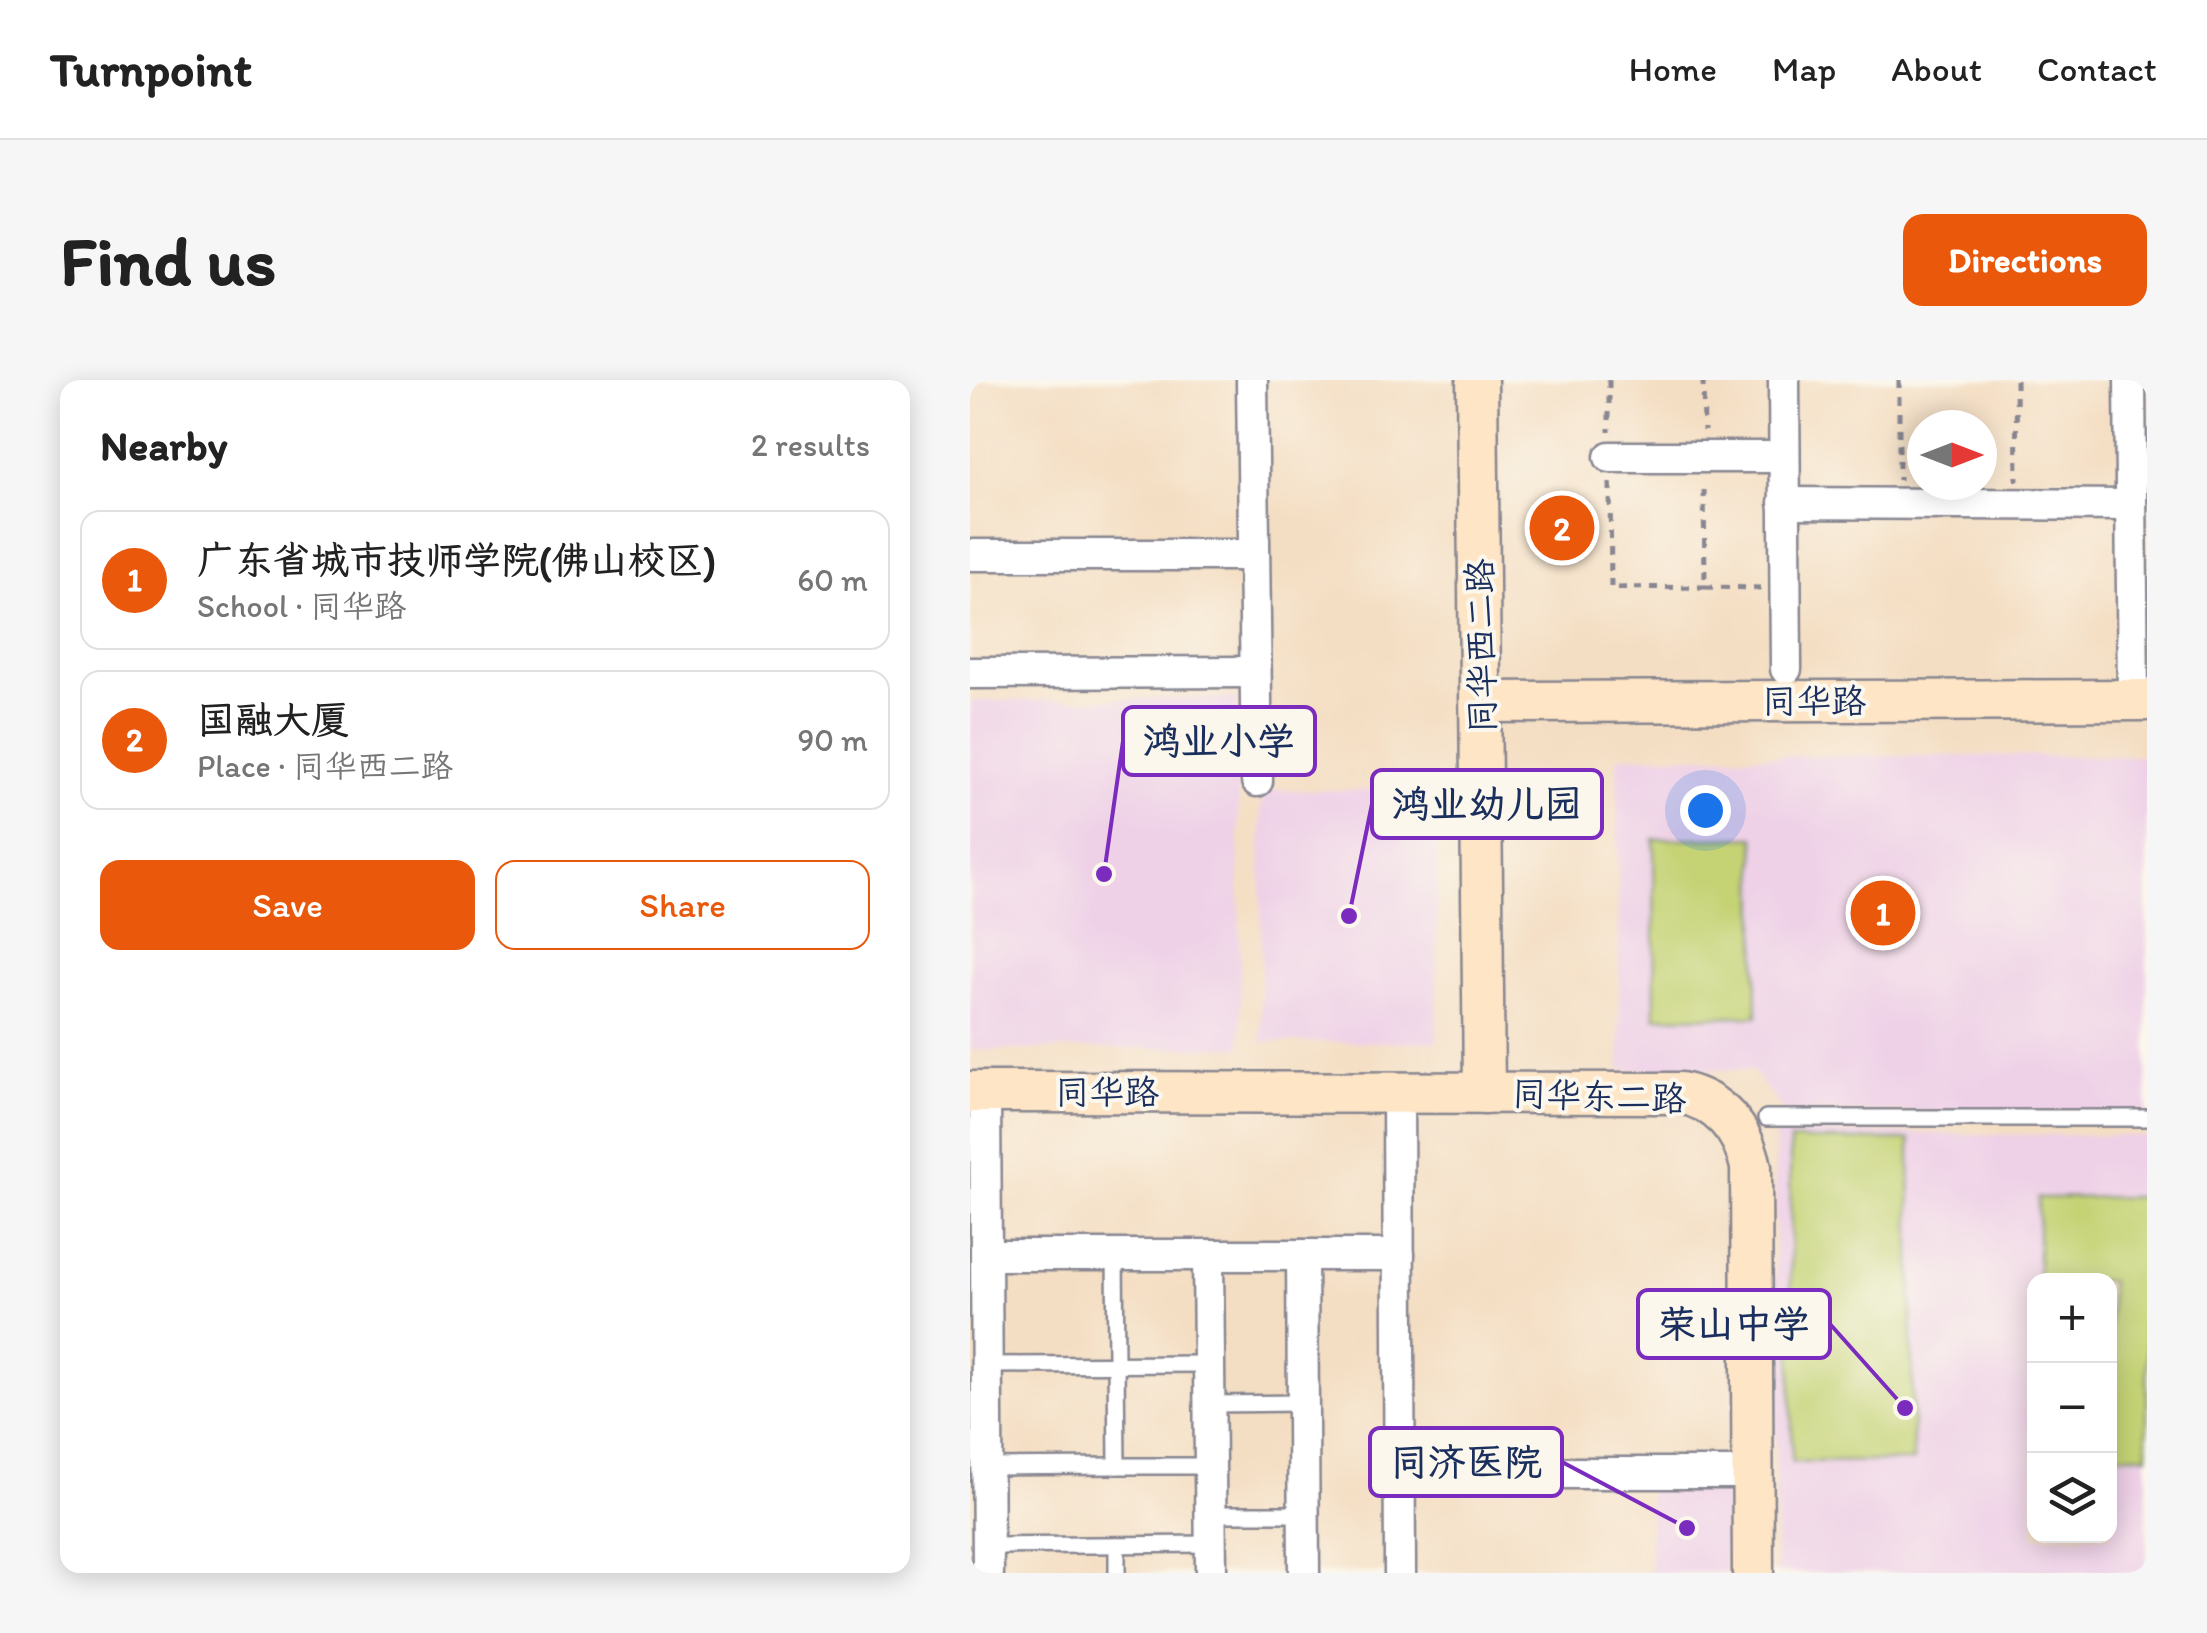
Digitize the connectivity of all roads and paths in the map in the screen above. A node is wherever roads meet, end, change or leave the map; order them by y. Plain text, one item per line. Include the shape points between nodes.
1 (1252, 380) edge
2 (1477, 380) edge
3 (1609, 380) edge
4 (1703, 380) edge
5 (1784, 380) edge
6 (1899, 380) edge
7 (2016, 380) edge
8 (2130, 380) edge
9 (1610, 457) junction
10 (1704, 458) junction
11 (1784, 458) junction
12 (2139, 467) edge
13 (1784, 503) junction
14 (1900, 503) junction
15 (2017, 504) junction
16 (2131, 505) junction
17 (1254, 554) junction
18 (970, 556) edge
19 (1705, 587) junction
20 (1785, 588) junction
21 (1786, 669) dead end
22 (1255, 672) junction
23 (970, 673) edge
24 (2140, 700) edge
25 (1482, 702) junction
26 (1257, 781) dead end
27 (977, 1092) edge
28 (1398, 1092) junction
29 (1484, 1093) junction
30 (1766, 1118) dead end
31 (2147, 1118) edge
32 (987, 1255) junction
33 (1115, 1255) junction
34 (1208, 1255) junction
35 (1302, 1255) junction
36 (1400, 1255) junction
37 (1209, 1364) junction
38 (987, 1365) junction
39 (1209, 1404) junction
40 (1303, 1404) junction
41 (1117, 1466) junction
42 (1210, 1466) junction
43 (988, 1467) junction
44 (1401, 1473) junction
45 (1753, 1473) junction
46 (1304, 1514) junction
47 (1210, 1544) edge
48 (1117, 1545) junction
49 (988, 1560) edge
50 (1118, 1573) edge
51 (1304, 1573) edge
52 (1400, 1573) edge
53 (1753, 1573) edge

1 - 17 street
2 - 25 street, 同华西二路
3 - 9 path
4 - 10 path
5 - 11 street
6 - 14 path
7 - 15 path
8 - 12 street
9 - 10 street
9 - 19 path via 1611,588
10 - 11 street
10 - 19 path
11 - 13 street
12 - 16 street
13 - 14 street
13 - 20 street
14 - 15 street
15 - 16 street
16 - 24 street
17 - 18 street
17 - 22 street
19 - 20 path
20 - 21 street
22 - 23 street
22 - 26 street
24 - 25 street, 同华路
25 - 29 street, 同华西二路
27 - 28 street, 同华路
27 - 32 street
28 - 29 street, 同华路
28 - 36 street
29 - 45 street, 同华东二路 via 1681,1093 1716,1108 1740,1134 1750,1167
30 - 31 lane
32 - 33 street
32 - 38 street
33 - 34 street
33 - 41 lane
34 - 35 street
34 - 37 street
35 - 36 street
35 - 40 street
36 - 44 street
37 - 38 lane
37 - 39 street
38 - 43 street
39 - 40 lane
39 - 42 street
40 - 46 street
41 - 42 lane
41 - 43 lane
42 - 47 street
43 - 49 street
44 - 45 street
44 - 52 street
45 - 53 street, 同华东二路
46 - 47 lane
46 - 51 street
47 - 48 lane
48 - 49 lane
48 - 50 lane

